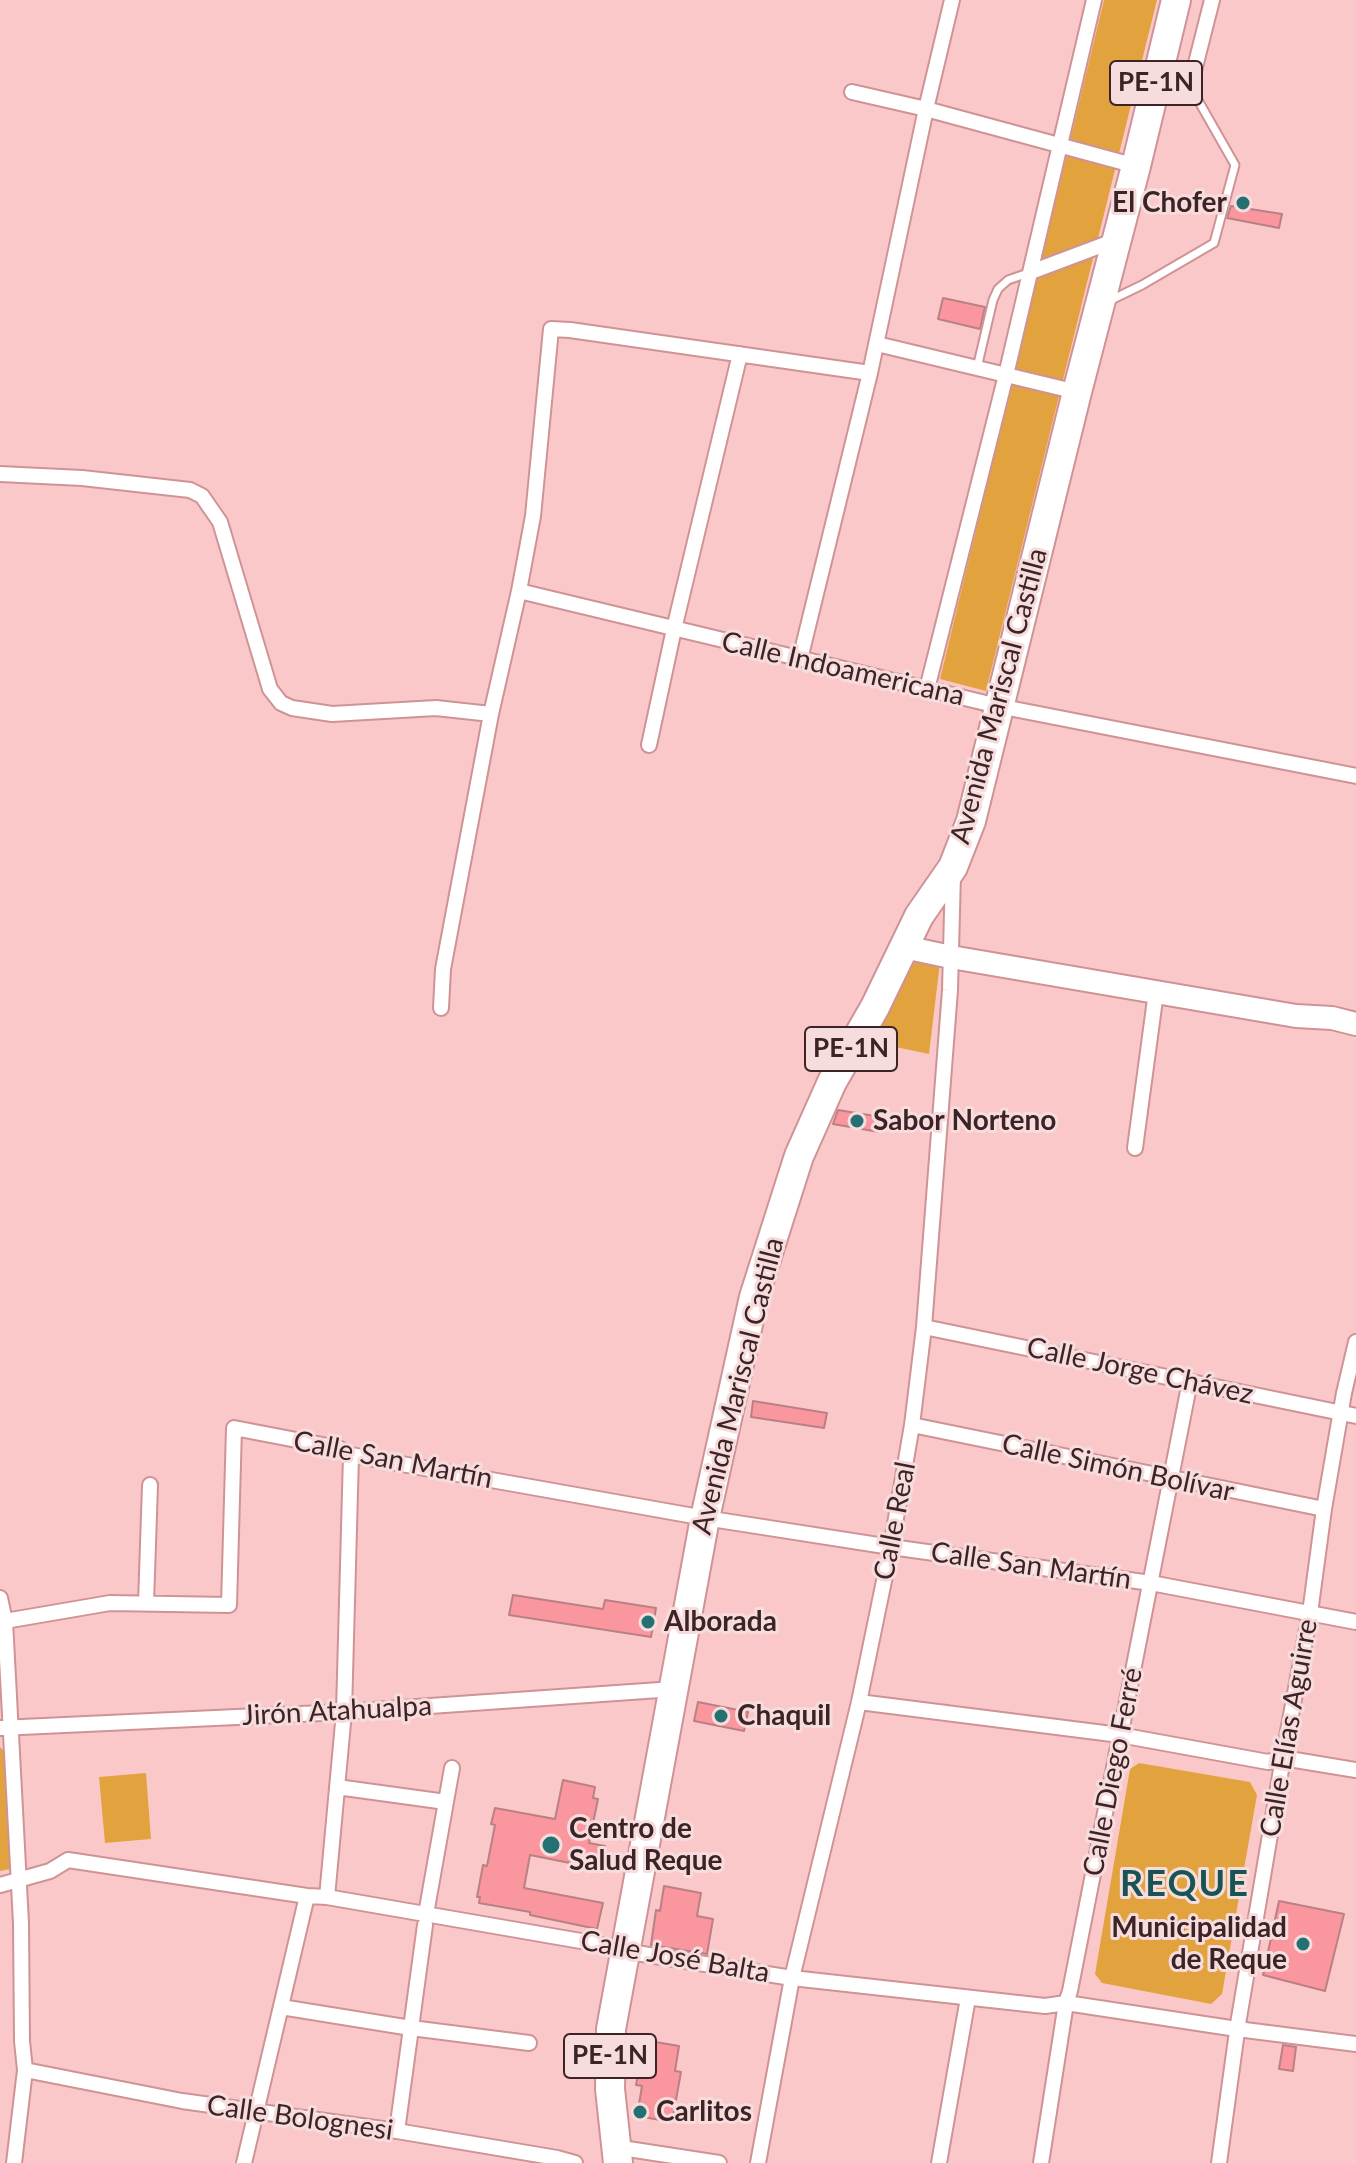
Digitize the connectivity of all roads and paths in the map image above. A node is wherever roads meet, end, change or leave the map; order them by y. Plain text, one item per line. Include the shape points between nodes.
1 (952, 0) edge
2 (1094, 0) edge
3 (1176, 0) edge
4 (1212, 0) edge
5 (1157, 78) junction
6 (1186, 79) junction
7 (852, 92) dead end
8 (926, 109) junction
9 (1060, 146) junction
10 (1136, 166) junction
11 (1117, 240) junction
12 (1031, 272) junction
13 (1100, 305) junction
14 (877, 344) junction
15 (740, 354) junction
16 (977, 368) junction
17 (870, 373) junction
18 (1006, 375) junction
19 (1077, 392) junction
20 (0, 474) edge
21 (519, 591) junction
22 (674, 629) junction
23 (800, 659) junction
24 (927, 689) junction
25 (998, 706) junction
26 (491, 714) junction
27 (649, 745) dead end
28 (1356, 776) edge
29 (953, 867) junction
30 (904, 947) junction
31 (951, 957) junction
32 (1156, 992) junction
33 (441, 1008) dead end
34 (1356, 1024) edge
35 (1135, 1148) dead end
36 (924, 1327) junction
37 (1356, 1342) edge
38 (1190, 1381) junction
39 (1348, 1414) edge
40 (912, 1425) junction
41 (351, 1455) junction
42 (1171, 1480) junction
43 (150, 1485) dead end
44 (1324, 1509) junction
45 (705, 1518) junction
46 (891, 1547) junction
47 (1151, 1583) junction
48 (0, 1598) edge
49 (146, 1603) junction
50 (1310, 1613) junction
51 (5, 1621) junction
52 (1356, 1622) edge
53 (674, 1689) junction
54 (859, 1702) junction
55 (344, 1712) junction
56 (5, 1728) edge
57 (1120, 1735) junction
58 (1283, 1758) junction
59 (452, 1768) dead end
60 (1356, 1770) edge
61 (337, 1787) junction
62 (446, 1802) junction
63 (18, 1880) junction
64 (0, 1885) edge
65 (307, 1896) junction
66 (327, 1897) junction
67 (426, 1920) junction
68 (624, 1951) junction
69 (792, 1978) junction
70 (968, 1998) junction
71 (1066, 2003) junction
72 (281, 2007) junction
73 (411, 2028) junction
74 (1237, 2029) junction
75 (529, 2043) dead end
76 (1356, 2044) edge
77 (25, 2070) junction
78 (258, 2111) junction
79 (397, 2131) junction
80 (616, 2155) edge
81 (556, 2160) edge
82 (14, 2163) edge
83 (244, 2163) edge
84 (575, 2163) edge
85 (719, 2163) edge
86 (758, 2163) edge
87 (939, 2163) edge
88 (1041, 2163) edge
89 (1219, 2163) edge

1 - 8 street
2 - 9 street
3 - 5 highway, Avenida Mariscal Castilla / PE-1N
4 - 6 street via 1194,71
5 - 6 street
5 - 10 highway, Avenida Mariscal Castilla / PE-1N
6 - 13 lane via 1235,165 1214,243
7 - 8 street
8 - 9 street
8 - 14 street
9 - 10 street
9 - 12 street
10 - 11 highway, Avenida Mariscal Castilla / PE-1N
11 - 12 street
11 - 13 highway, Avenida Mariscal Castilla / PE-1N
12 - 16 lane via 998,289
12 - 18 street
13 - 19 highway, Avenida Mariscal Castilla / PE-1N
14 - 16 street
14 - 17 street
15 - 17 street
15 - 21 street via 551,329 539,467
15 - 22 street
16 - 18 street
17 - 23 street
18 - 19 street
18 - 24 street
19 - 25 highway, Avenida Mariscal Castilla / PE-1N
20 - 26 street via 82,478 190,490 202,496 220,522 270,689 281,703 332,714 436,708
21 - 22 street, Calle Indoamericana
21 - 26 street
22 - 23 street, Calle Indoamericana
22 - 27 street
23 - 24 street, Calle Indoamericana
24 - 25 street, Calle Indoamericana
25 - 28 street, Calle Indoamericana
25 - 29 highway, Avenida Mariscal Castilla / PE-1N via 987,765
26 - 33 street via 443,969
29 - 30 highway, Avenida Mariscal Castilla / PE-1N
29 - 31 street, Calle Real
30 - 31 street
30 - 45 highway, Avenida Mariscal Castilla / PE-1N via 799,1156 754,1297
31 - 32 street
31 - 36 street, Calle Real
32 - 34 street
32 - 35 street
36 - 38 street, Calle Jorge Chávez
36 - 40 street, Calle Real
37 - 39 street, Calle Elías Aguirre
38 - 39 street, Calle Jorge Chávez
38 - 42 street, Calle Diego Ferré
39 - 44 street, Calle Elías Aguirre
40 - 42 street, Calle Simón Bolívar
40 - 46 street, Calle Real
41 - 45 street, Calle San Martín
41 - 49 street, Calle San Martín via 234,1428 229,1605
41 - 55 street
42 - 44 street, Calle Simón Bolívar
42 - 47 street, Calle Diego Ferré
43 - 49 street
44 - 50 street, Calle Elías Aguirre
45 - 46 street, Calle San Martín
45 - 53 highway, Avenida Mariscal Castilla / PE-1N
46 - 47 street, Calle San Martín
46 - 54 street, Calle Real
47 - 50 street, Calle San Martín
47 - 57 street, Calle Diego Ferré
48 - 51 street
49 - 51 street via 110,1603
50 - 52 street, Calle San Martín
50 - 58 street, Calle Elías Aguirre
51 - 56 street
53 - 55 street, Jirón Atahualpa
53 - 68 highway, Avenida Mariscal Castilla / PE-1N
54 - 57 street
54 - 69 street, Calle Real
55 - 56 street, Jirón Atahualpa
55 - 61 street
56 - 63 street
57 - 58 street via 1268,1762
57 - 71 street, Calle Diego Ferré
58 - 60 street
58 - 74 street, Calle Elías Aguirre
59 - 62 street
61 - 62 street
61 - 66 street
62 - 67 street
63 - 64 street, Calle José Balta
63 - 65 street, Calle José Balta via 68,1860
63 - 77 street
65 - 66 street, Calle José Balta
65 - 72 street
66 - 67 street, Calle José Balta
67 - 68 street, Calle José Balta
67 - 73 street
68 - 69 street, Calle José Balta
68 - 80 highway, Avenida Mariscal Castilla / PE-1N via 611,2029
69 - 70 street, Calle José Balta
69 - 86 street, Calle Real
70 - 71 street, Calle José Balta via 1045,2006
70 - 87 street
71 - 74 street, Calle José Balta
71 - 88 street, Calle Diego Ferré
72 - 73 street
72 - 78 street
73 - 75 street
73 - 79 street
74 - 76 street, Calle José Balta
74 - 89 street, Calle Elías Aguirre
77 - 78 street, Calle Bolognesi
77 - 82 street
78 - 79 street, Calle Bolognesi
78 - 83 street
79 - 81 street, Calle Bolognesi
80 - 85 street
81 - 84 street, Calle Bolognesi

